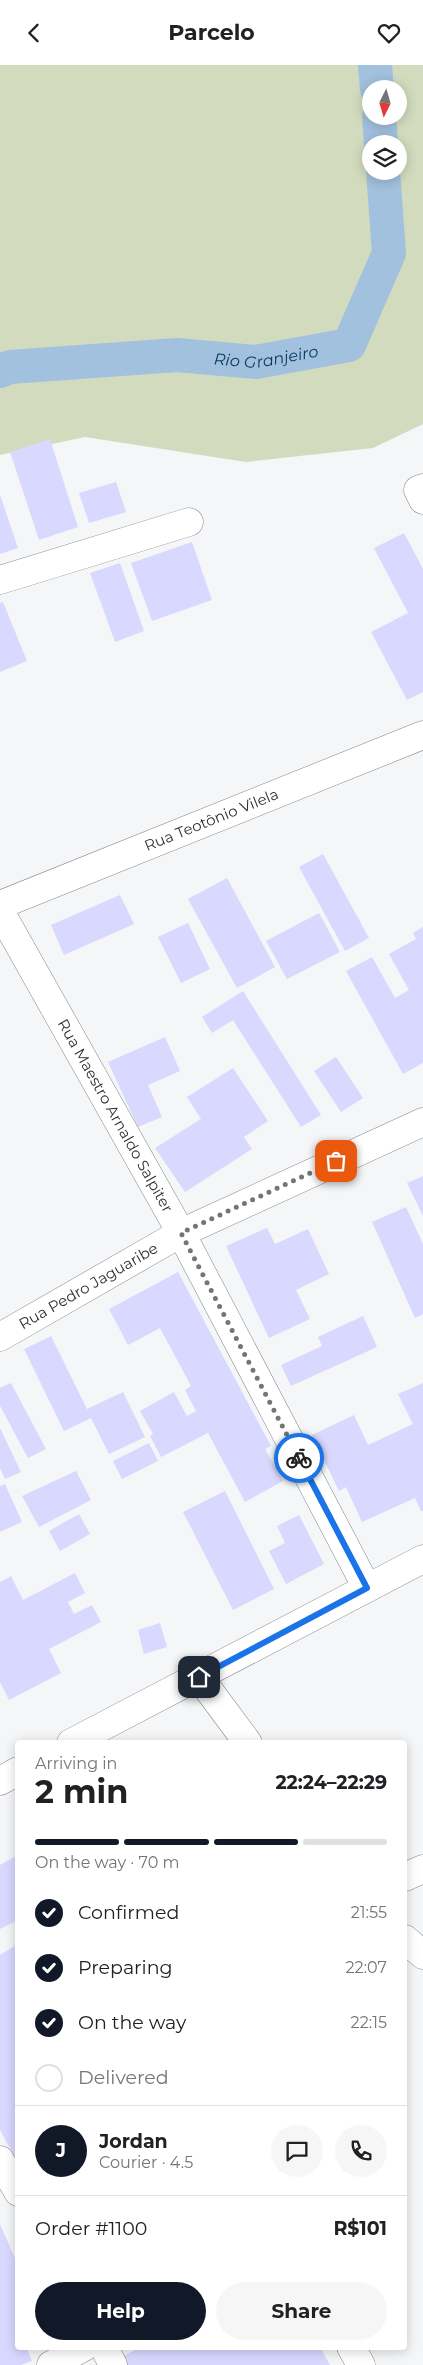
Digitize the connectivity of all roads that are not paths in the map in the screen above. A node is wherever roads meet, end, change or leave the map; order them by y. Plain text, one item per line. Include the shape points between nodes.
1 (189, 521) dead end
2 (0, 580) edge
3 (423, 735) edge
4 (0, 905) edge
5 (0, 911) edge
6 (423, 1121) edge
7 (181, 1233) junction
8 (0, 1337) edge
9 (423, 1559) edge
10 (367, 1588) junction
11 (199, 1677) junction
12 (77, 1740) edge
13 (246, 1740) edge
14 (15, 1773) edge
15 (0, 1781) edge
16 (423, 1869) edge
17 (407, 1876) edge
18 (407, 1941) edge
19 (423, 1955) edge
20 (0, 2160) edge
21 (15, 2187) edge
22 (78, 2350) edge
23 (106, 2350) edge
24 (353, 2350) edge
25 (51, 2365) edge
26 (113, 2365) edge
27 (361, 2365) edge

1 - 2 street
3 - 4 street, Rua Teotônio Vilela
5 - 7 street, Rua Maestro Arnaldo Salpiter
6 - 7 street, Rua Pedro Jaguaribe
7 - 8 street, Rua Pedro Jaguaribe
7 - 10 street, Rua Maestro Arnaldo Salpiter
9 - 10 street
10 - 11 street
11 - 12 street
11 - 13 street
14 - 15 street
16 - 17 street
18 - 19 street
20 - 21 street
22 - 25 street
23 - 26 street
24 - 27 street

